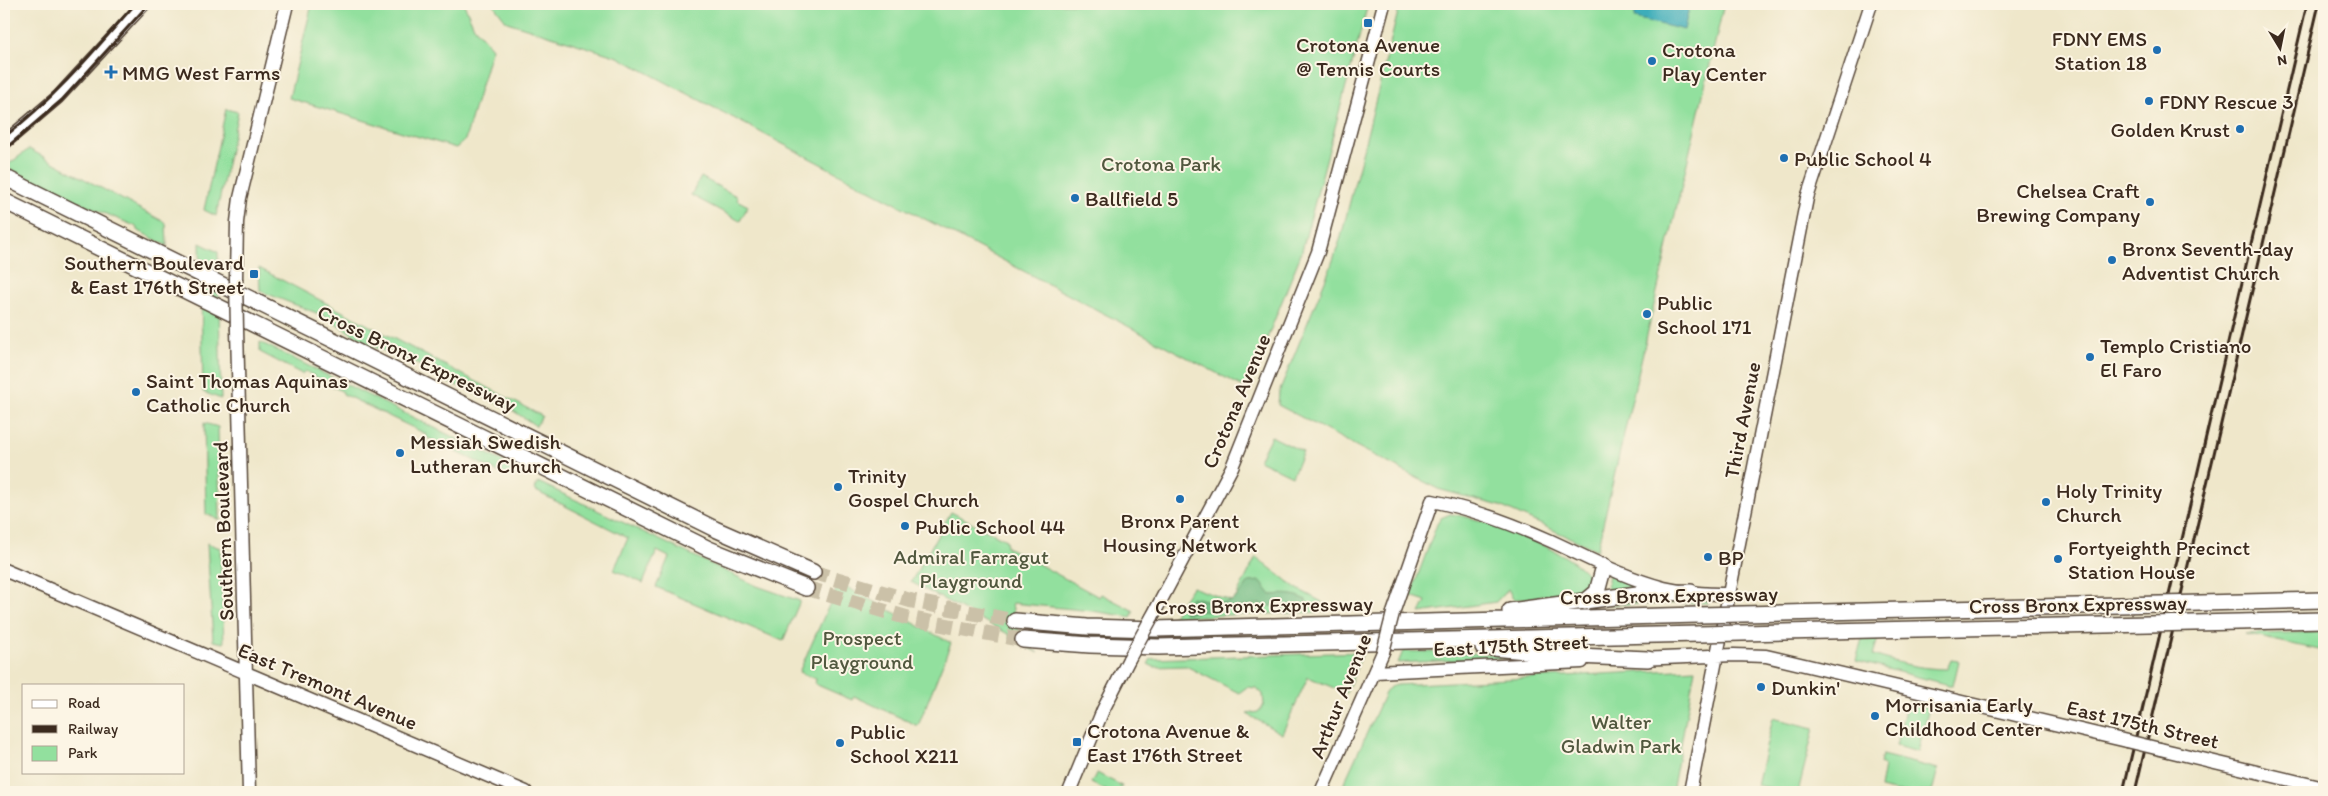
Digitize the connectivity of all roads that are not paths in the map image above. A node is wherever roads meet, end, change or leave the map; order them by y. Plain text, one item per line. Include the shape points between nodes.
1 (144, 4) edge
2 (287, 4) edge
3 (1384, 4) edge
4 (1871, 4) edge
5 (4, 143) edge
6 (4, 178) edge
7 (4, 201) edge
8 (1604, 566) junction
9 (4, 570) edge
10 (813, 572) tunnel mouth
11 (806, 588) tunnel mouth
12 (1691, 592) junction
13 (1729, 594) junction
14 (2324, 600) edge
15 (1584, 602) junction
16 (2324, 620) edge
17 (1016, 621) tunnel mouth
18 (1419, 622) junction
19 (1023, 640) tunnel mouth
20 (1412, 640) junction
21 (1717, 655) junction
22 (1648, 659) junction
23 (1375, 672) junction
24 (246, 673) junction
25 (2324, 790) edge
26 (249, 792) edge
27 (526, 792) edge
28 (1068, 792) edge
29 (1321, 792) edge
30 (1690, 792) edge

1 - 5 main road via 63,92
2 - 24 main road, Southern Boulevard, bridge via 236,222
3 - 28 main road, Crotona Avenue, bridge via 1318,252 1232,467 1103,710
4 - 13 main road, Third Avenue via 1807,198
6 - 10 highway, Cross Bronx Expressway via 715,529
7 - 11 highway, Cross Bronx Expressway via 709,549
8 - 12 main road via 1658,586
8 - 15 highway via 1597,592
8 - 23 main road, Arthur Avenue, bridge via 1509,524 1432,501
9 - 24 main road, East Tremont Avenue
12 - 13 main road
12 - 15 highway via 1637,594
13 - 21 main road, Third Avenue
14 - 18 highway, Cross Bronx Expressway, bridge
15 - 18 highway
16 - 20 highway, Cross Bronx Expressway, bridge
17 - 18 highway, Cross Bronx Expressway via 1139,629
19 - 20 highway, Cross Bronx Expressway via 1126,647
20 - 22 highway via 1577,656
21 - 22 main road, East 175th Street
21 - 25 main road, East 175th Street, bridge via 1775,658
21 - 30 main road, Third Avenue
22 - 23 main road, East 175th Street
23 - 29 main road, Arthur Avenue
24 - 26 main road, Southern Boulevard
24 - 27 main road, East Tremont Avenue

